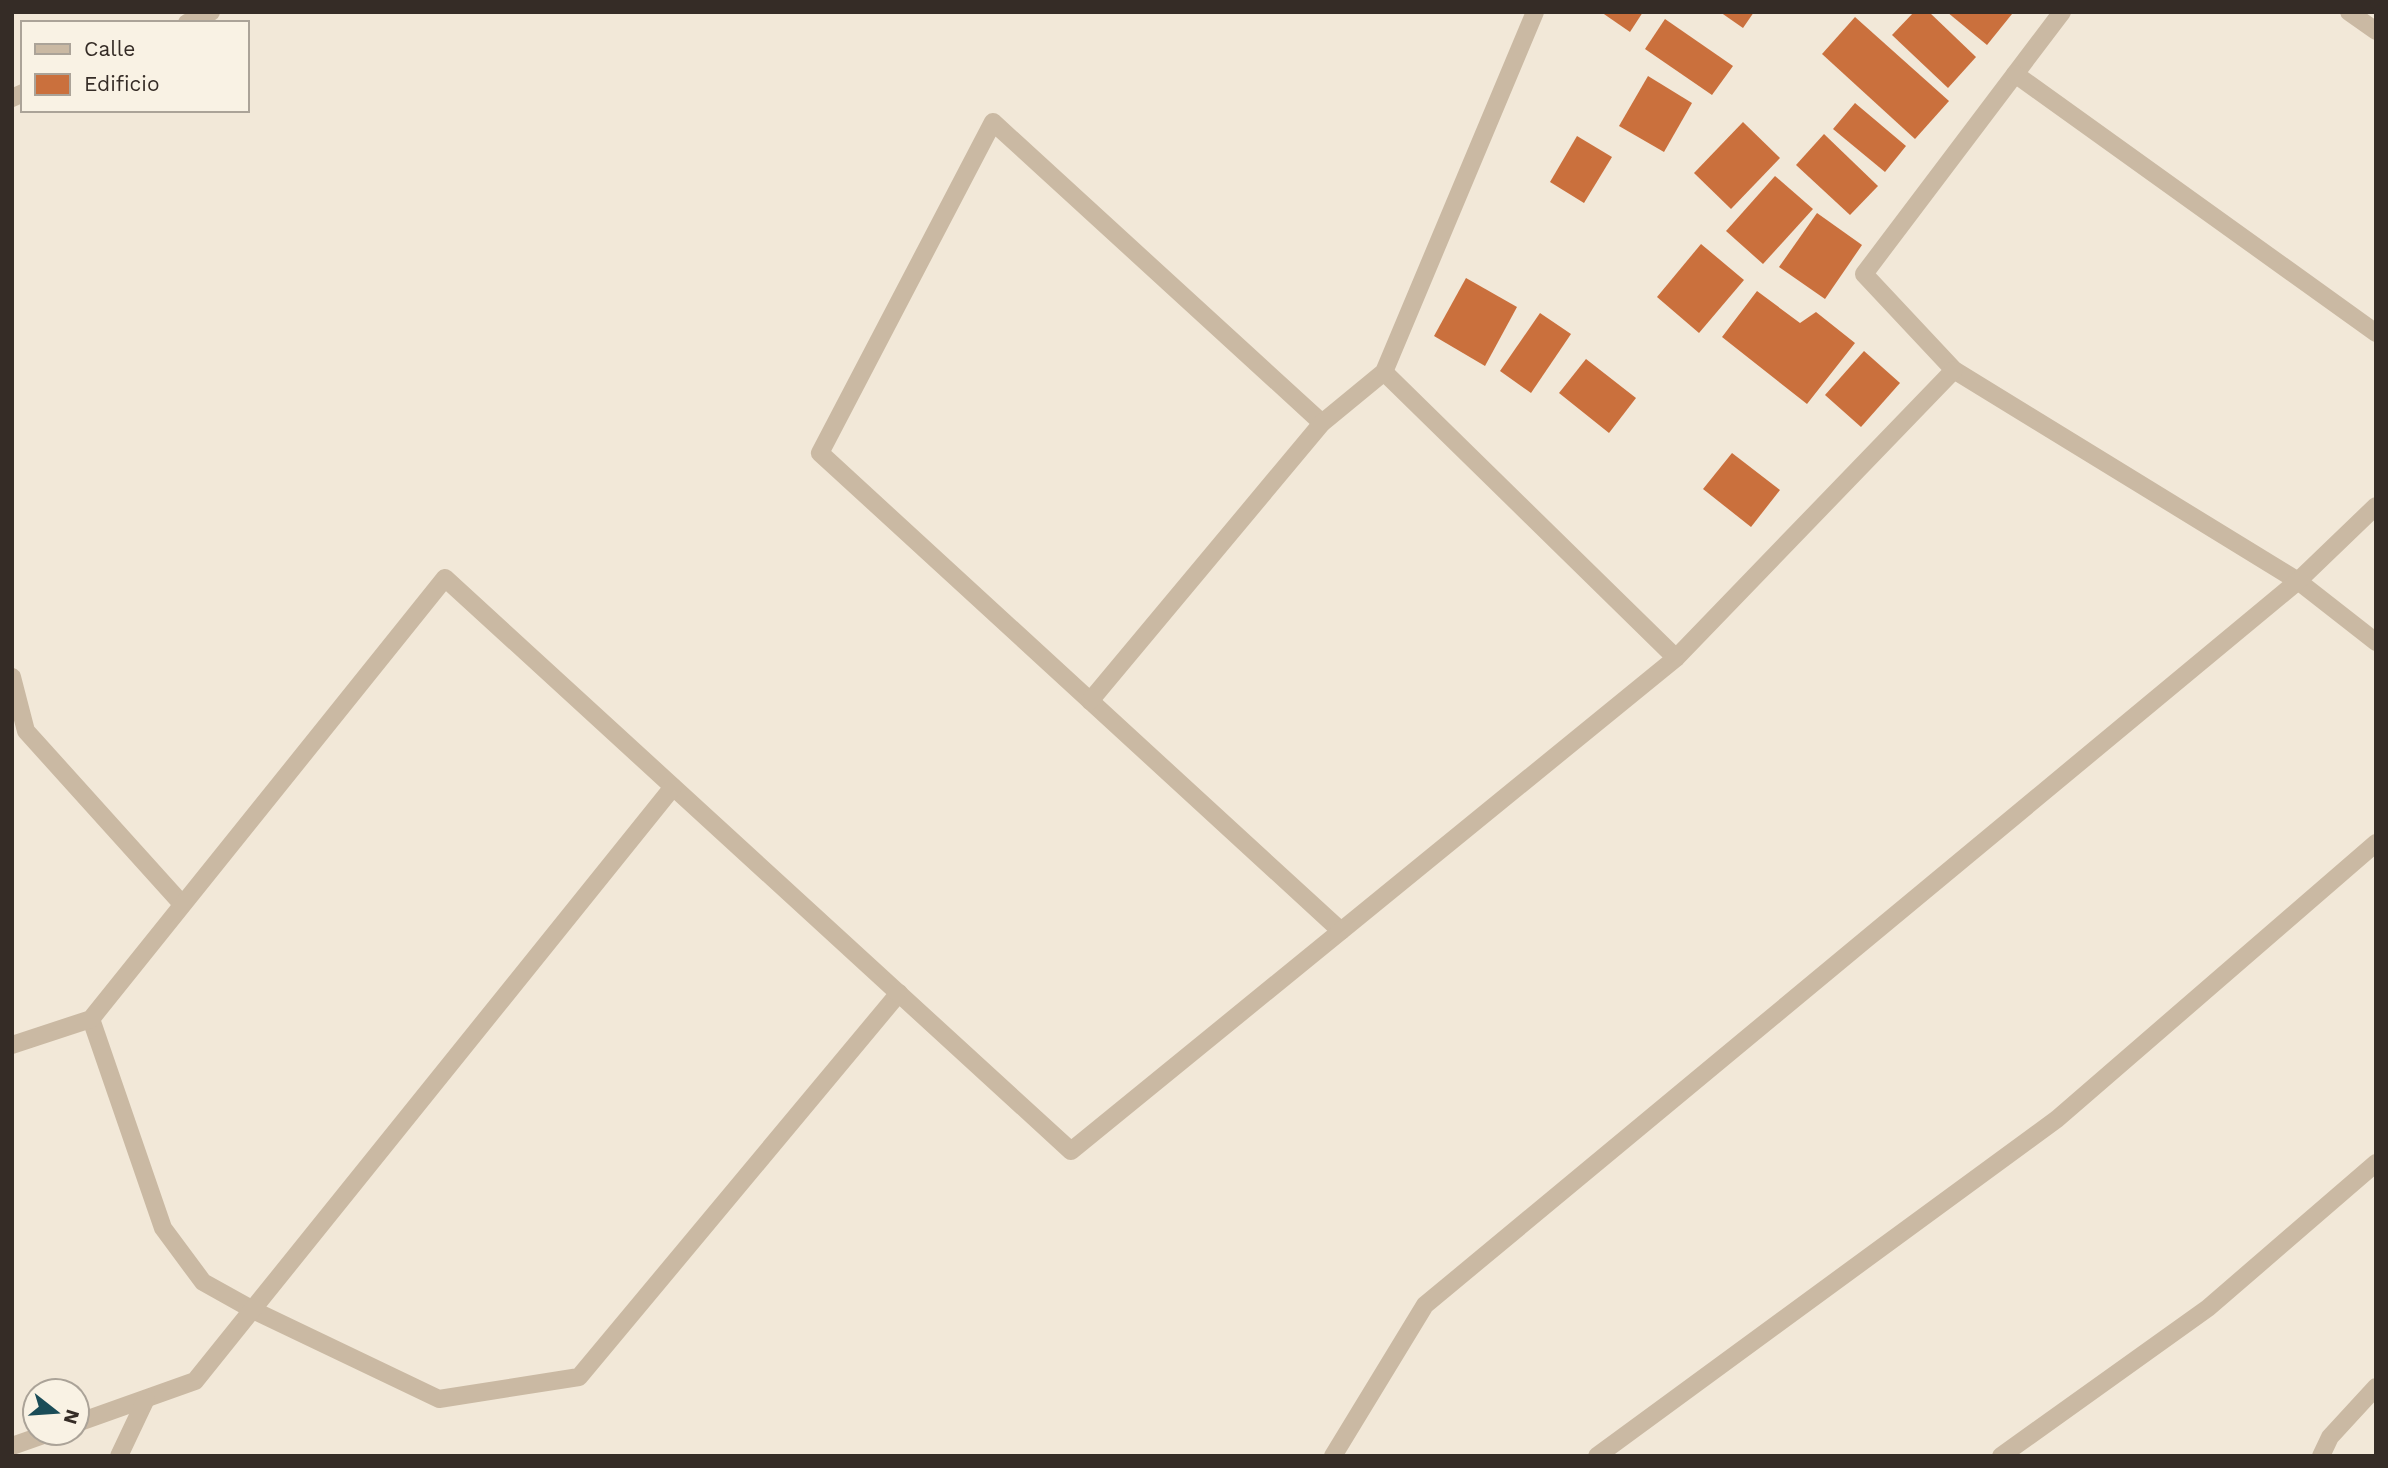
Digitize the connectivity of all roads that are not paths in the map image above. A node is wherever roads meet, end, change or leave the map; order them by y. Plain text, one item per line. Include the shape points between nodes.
1 (211, 12) edge
2 (1535, 12) edge
3 (2062, 12) edge
4 (2349, 12) edge
5 (191, 21) edge
6 (2376, 31) edge
7 (2015, 74) junction
8 (2376, 333) edge
9 (1954, 370) junction
10 (1384, 372) junction
11 (1322, 423) junction
12 (2376, 506) edge
13 (2298, 581) junction
14 (2376, 642) edge
15 (1676, 658) junction
16 (12, 677) edge
17 (1090, 701) junction
18 (673, 787) junction
19 (2376, 843) edge
20 (183, 904) junction
21 (1341, 931) junction
22 (899, 993) junction
23 (91, 1019) junction
24 (12, 1045) edge
25 (2376, 1163) edge
26 (253, 1310) junction
27 (2376, 1387) edge
28 (146, 1399) junction
29 (91, 1418) edge
30 (118, 1456) edge
31 (1334, 1456) edge
32 (1597, 1456) edge
33 (2001, 1456) edge
34 (2321, 1456) edge

1 - 5 street
2 - 10 street
3 - 7 street
4 - 6 street
7 - 8 street
7 - 9 street via 1864,274
9 - 13 street
9 - 15 street
10 - 11 street
10 - 15 street
11 - 17 street
11 - 17 street via 993,122 820,453
12 - 13 street
13 - 14 street
13 - 31 street via 1425,1305
15 - 21 street
16 - 20 street via 26,731
17 - 21 street
18 - 20 street via 445,578
18 - 22 street
18 - 26 street
19 - 32 street via 2057,1119
20 - 23 street
21 - 22 street via 1071,1151
22 - 26 street via 579,1377 439,1399
23 - 24 street
23 - 26 street via 163,1228 203,1282
25 - 33 street via 2208,1308
26 - 28 street via 195,1381
27 - 34 street via 2330,1437
28 - 29 street
28 - 30 street

